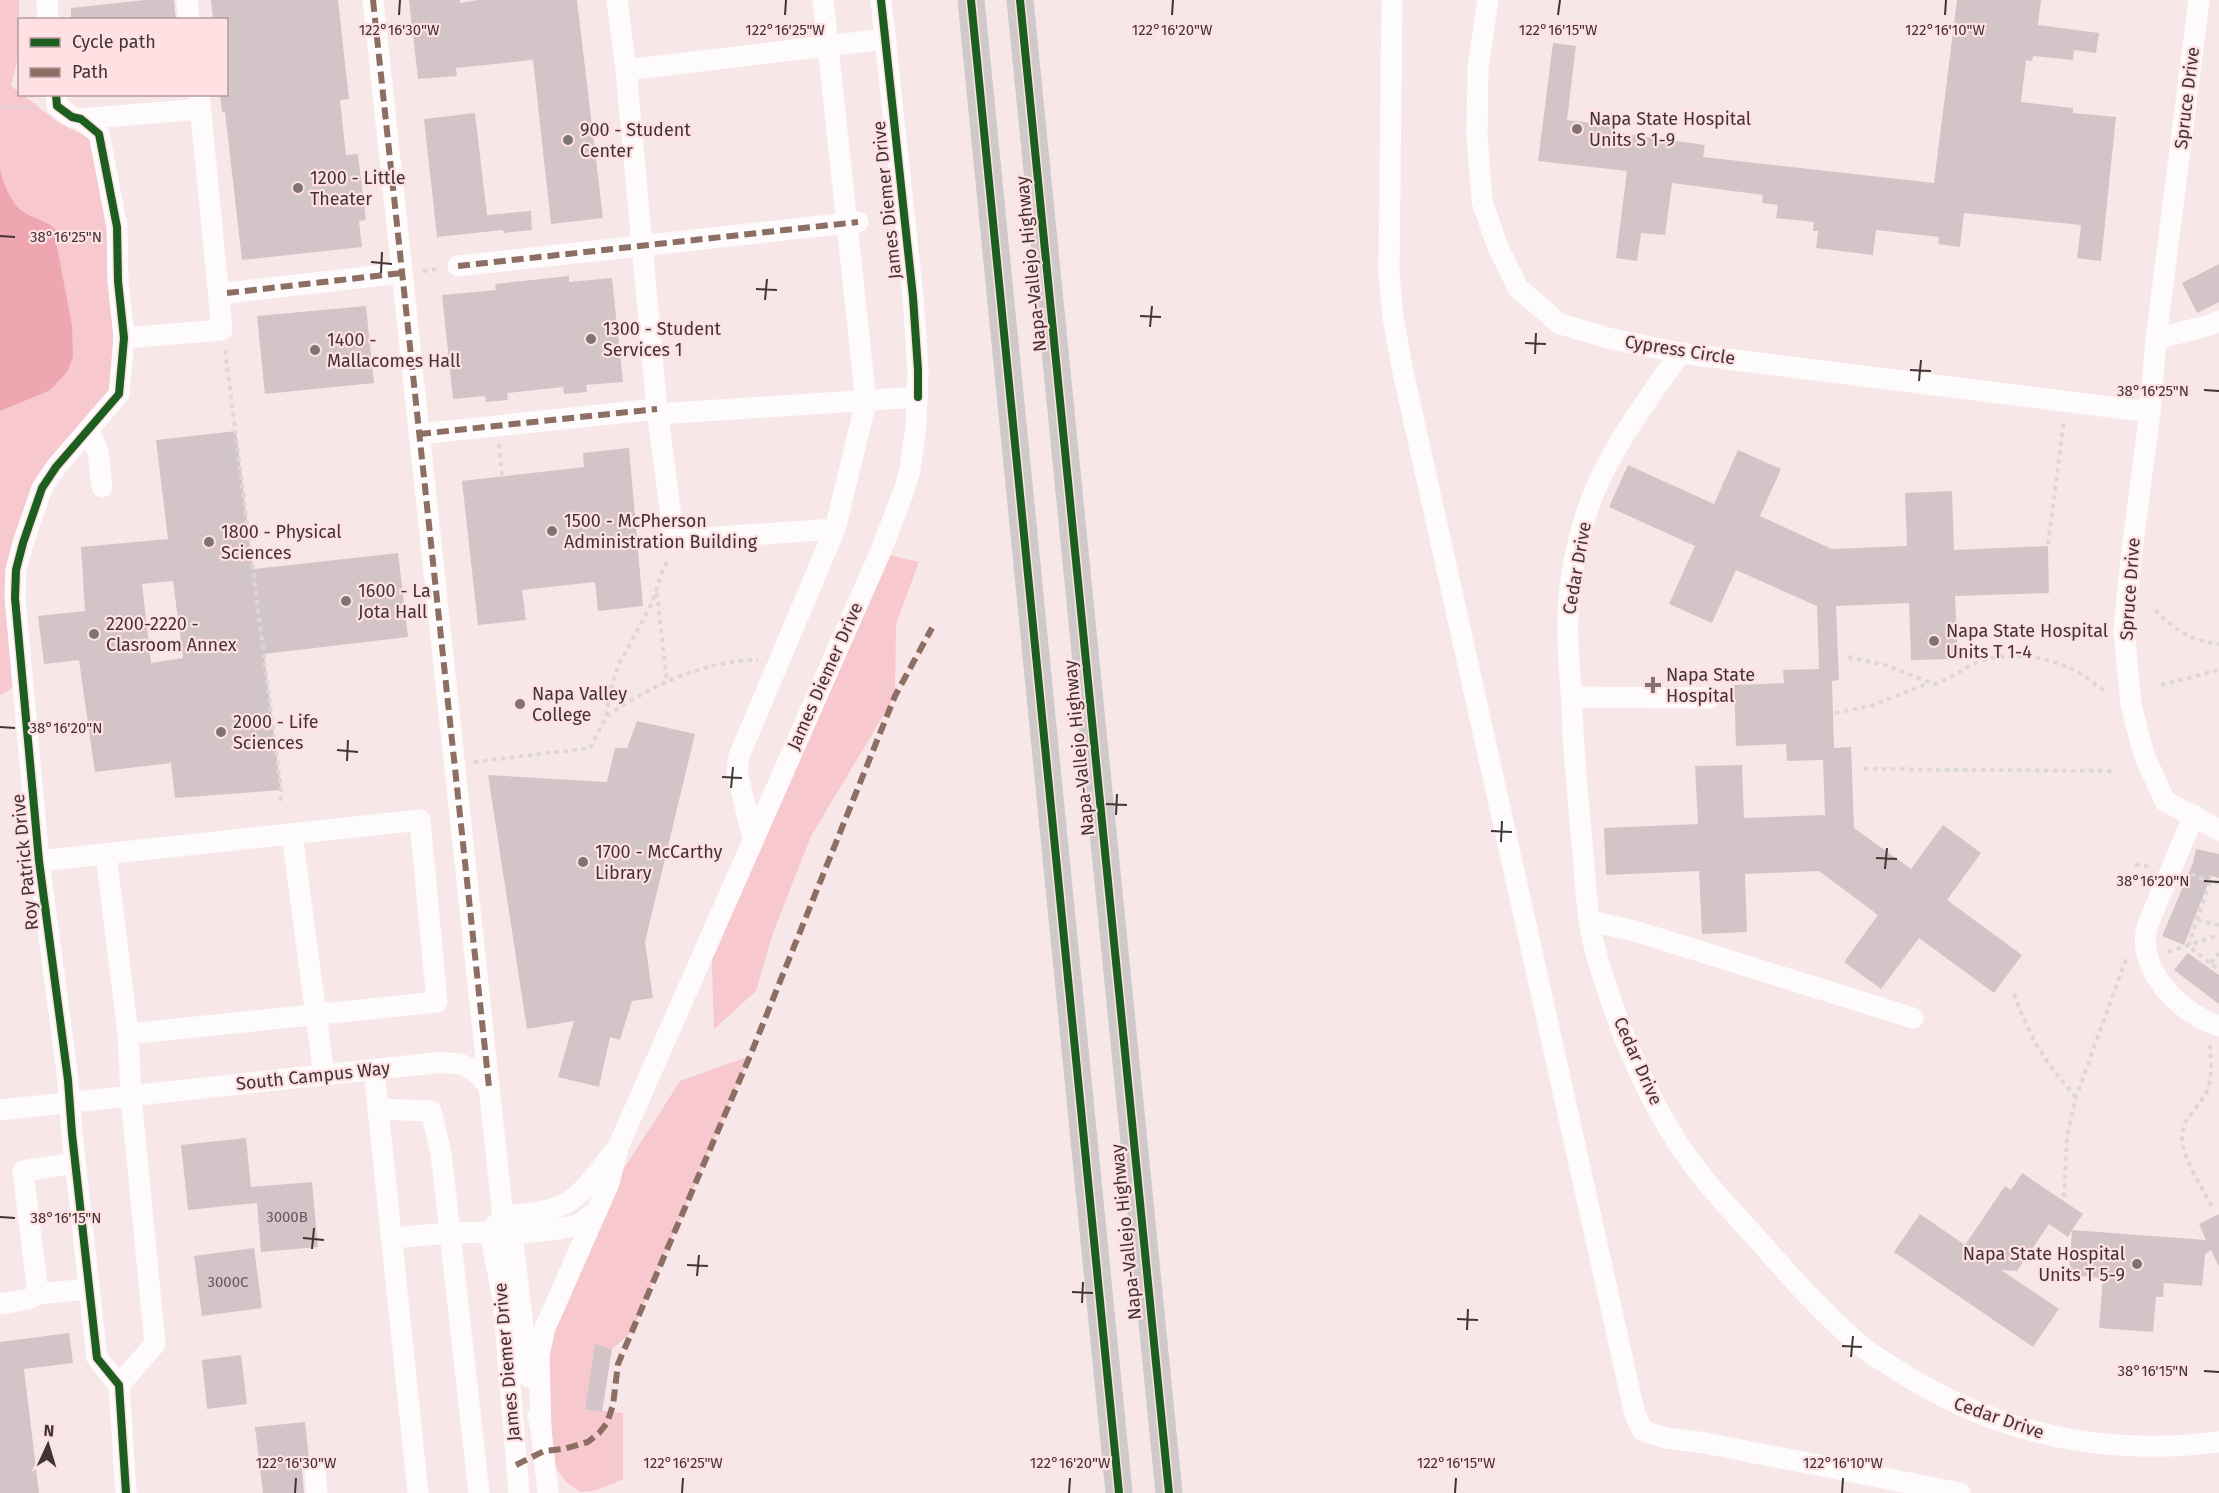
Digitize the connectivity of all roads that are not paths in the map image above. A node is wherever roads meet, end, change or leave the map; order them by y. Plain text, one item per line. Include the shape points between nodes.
1 (46, 0) edge
2 (187, 0) edge
3 (373, 0) edge
4 (617, 0) edge
5 (823, 0) edge
6 (881, 0) edge
7 (971, 0) edge
8 (1020, 0) edge
9 (1392, 0) edge
10 (1488, 0) edge
11 (2199, 0) edge
12 (48, 18) edge
13 (189, 18) edge
14 (885, 39) junction
15 (829, 45) junction
16 (627, 70) junction
17 (56, 100) edge
18 (200, 102) edge
19 (81, 119) junction
20 (853, 223) junction
21 (642, 245) junction
22 (458, 266) road end
23 (402, 273) junction
24 (227, 293) dead end
25 (2219, 321) edge
26 (124, 338) junction
27 (2156, 339) junction
28 (1680, 353) junction
29 (918, 397) junction
30 (866, 402) junction
31 (657, 411) junction
32 (2150, 412) junction
33 (89, 431) junction
34 (419, 434) junction
35 (102, 487) dead end
36 (835, 529) junction
37 (1572, 698) junction
38 (1709, 698) dead end
39 (2194, 815) junction
40 (2219, 830) edge
41 (292, 834) junction
42 (753, 840) junction
43 (106, 854) junction
44 (39, 861) junction
45 (1590, 921) junction
46 (315, 1014) junction
47 (1913, 1018) dead end
48 (2214, 1033) edge
49 (128, 1034) junction
50 (375, 1070) junction
51 (324, 1075) junction
52 (489, 1087) junction
53 (131, 1096) junction
54 (69, 1103) junction
55 (379, 1109) junction
56 (0, 1110) edge
57 (618, 1147) junction
58 (75, 1163) junction
59 (597, 1211) junction
60 (501, 1227) junction
61 (450, 1233) junction
62 (392, 1238) junction
63 (89, 1289) junction
64 (38, 1294) junction
65 (0, 1304) edge
66 (119, 1385) junction
67 (1108, 1392) junction
68 (542, 1429) junction
69 (2219, 1442) edge
70 (315, 1470) dead end
71 (126, 1493) edge
72 (317, 1493) edge
73 (418, 1493) edge
74 (479, 1493) edge
75 (519, 1493) edge
76 (548, 1493) edge
77 (1100, 1493) edge
78 (1119, 1493) edge
79 (1169, 1493) edge
80 (1960, 1493) edge

1 - 12 street
2 - 13 street
3 - 23 street
4 - 16 street
5 - 15 street
6 - 14 street, James Diemer Drive
7 - 67 main road, Napa-Vallejo Highway
8 - 79 main road, Napa-Vallejo Highway
9 - 80 street via 1389,274 1393,317 1635,1415 1643,1431 1666,1438
10 - 28 street, Cypress Circle via 1478,68 1477,137 1482,201 1518,288 1560,324
11 - 27 street, Spruce Drive
14 - 15 street
14 - 29 street, James Diemer Drive via 916,328
15 - 16 street
15 - 20 street
16 - 21 street
17 - 19 street, Roy Patrick Drive via 72,117
18 - 19 street
18 - 26 street via 222,330
19 - 26 street, Roy Patrick Drive via 99,134 106,168 117,227
20 - 21 street
20 - 30 street
21 - 22 street
21 - 31 street
23 - 24 street
23 - 34 street
25 - 27 street
26 - 33 street, Roy Patrick Drive via 119,394
27 - 32 street, Spruce Drive
28 - 32 street, Cypress Circle
28 - 37 street, Cedar Drive via 1607,463 1584,520 1568,612
29 - 30 street
29 - 42 street, James Diemer Drive via 910,470 897,511
30 - 31 street
30 - 36 street
31 - 34 street
31 - 36 street via 674,540
32 - 39 street, Spruce Drive via 2124,630 2131,705 2144,755 2165,801
33 - 35 street via 98,452
33 - 44 street, Roy Patrick Drive via 42,488 16,570 15,598
34 - 52 street
36 - 42 street via 738,763
37 - 38 street
37 - 45 street, Cedar Drive
39 - 40 street, Spruce Drive
39 - 48 street via 2145,938 2158,978 2173,999
41 - 43 street
41 - 46 street
41 - 46 street via 420,820 437,1002
42 - 57 street, James Diemer Drive
43 - 44 street
43 - 49 street
44 - 54 street, Roy Patrick Drive
45 - 47 street via 1635,931
45 - 69 street, Cedar Drive via 1595,950 1646,1085 1688,1158 1806,1294 1862,1347 1952,1402 2019,1428 2121,1447
46 - 49 street
46 - 51 street
49 - 53 street
50 - 51 street, South Campus Way
50 - 52 street, South Campus Way via 450,1062 478,1072
50 - 55 street
51 - 53 street, South Campus Way
52 - 60 street
53 - 54 street, South Campus Way
53 - 66 street via 155,1344
54 - 56 street, South Campus Way
54 - 58 street, Roy Patrick Drive
55 - 61 street via 431,1111 441,1153
55 - 62 street
57 - 59 street, James Diemer Drive
57 - 60 street, James Diemer Drive via 588,1185 564,1204
58 - 63 street, Roy Patrick Drive
58 - 64 street via 23,1171
59 - 60 street via 578,1225
59 - 68 street, James Diemer Drive via 545,1328 539,1355
60 - 61 street
60 - 68 street, James Diemer Drive via 529,1383
60 - 75 street, James Diemer Drive
61 - 62 street
61 - 74 street
62 - 73 street
63 - 64 street
63 - 66 street, Roy Patrick Drive via 98,1358
64 - 65 street
66 - 71 street
67 - 77 main road
67 - 78 main road, Napa-Vallejo Highway
68 - 76 street, James Diemer Drive
70 - 72 street

